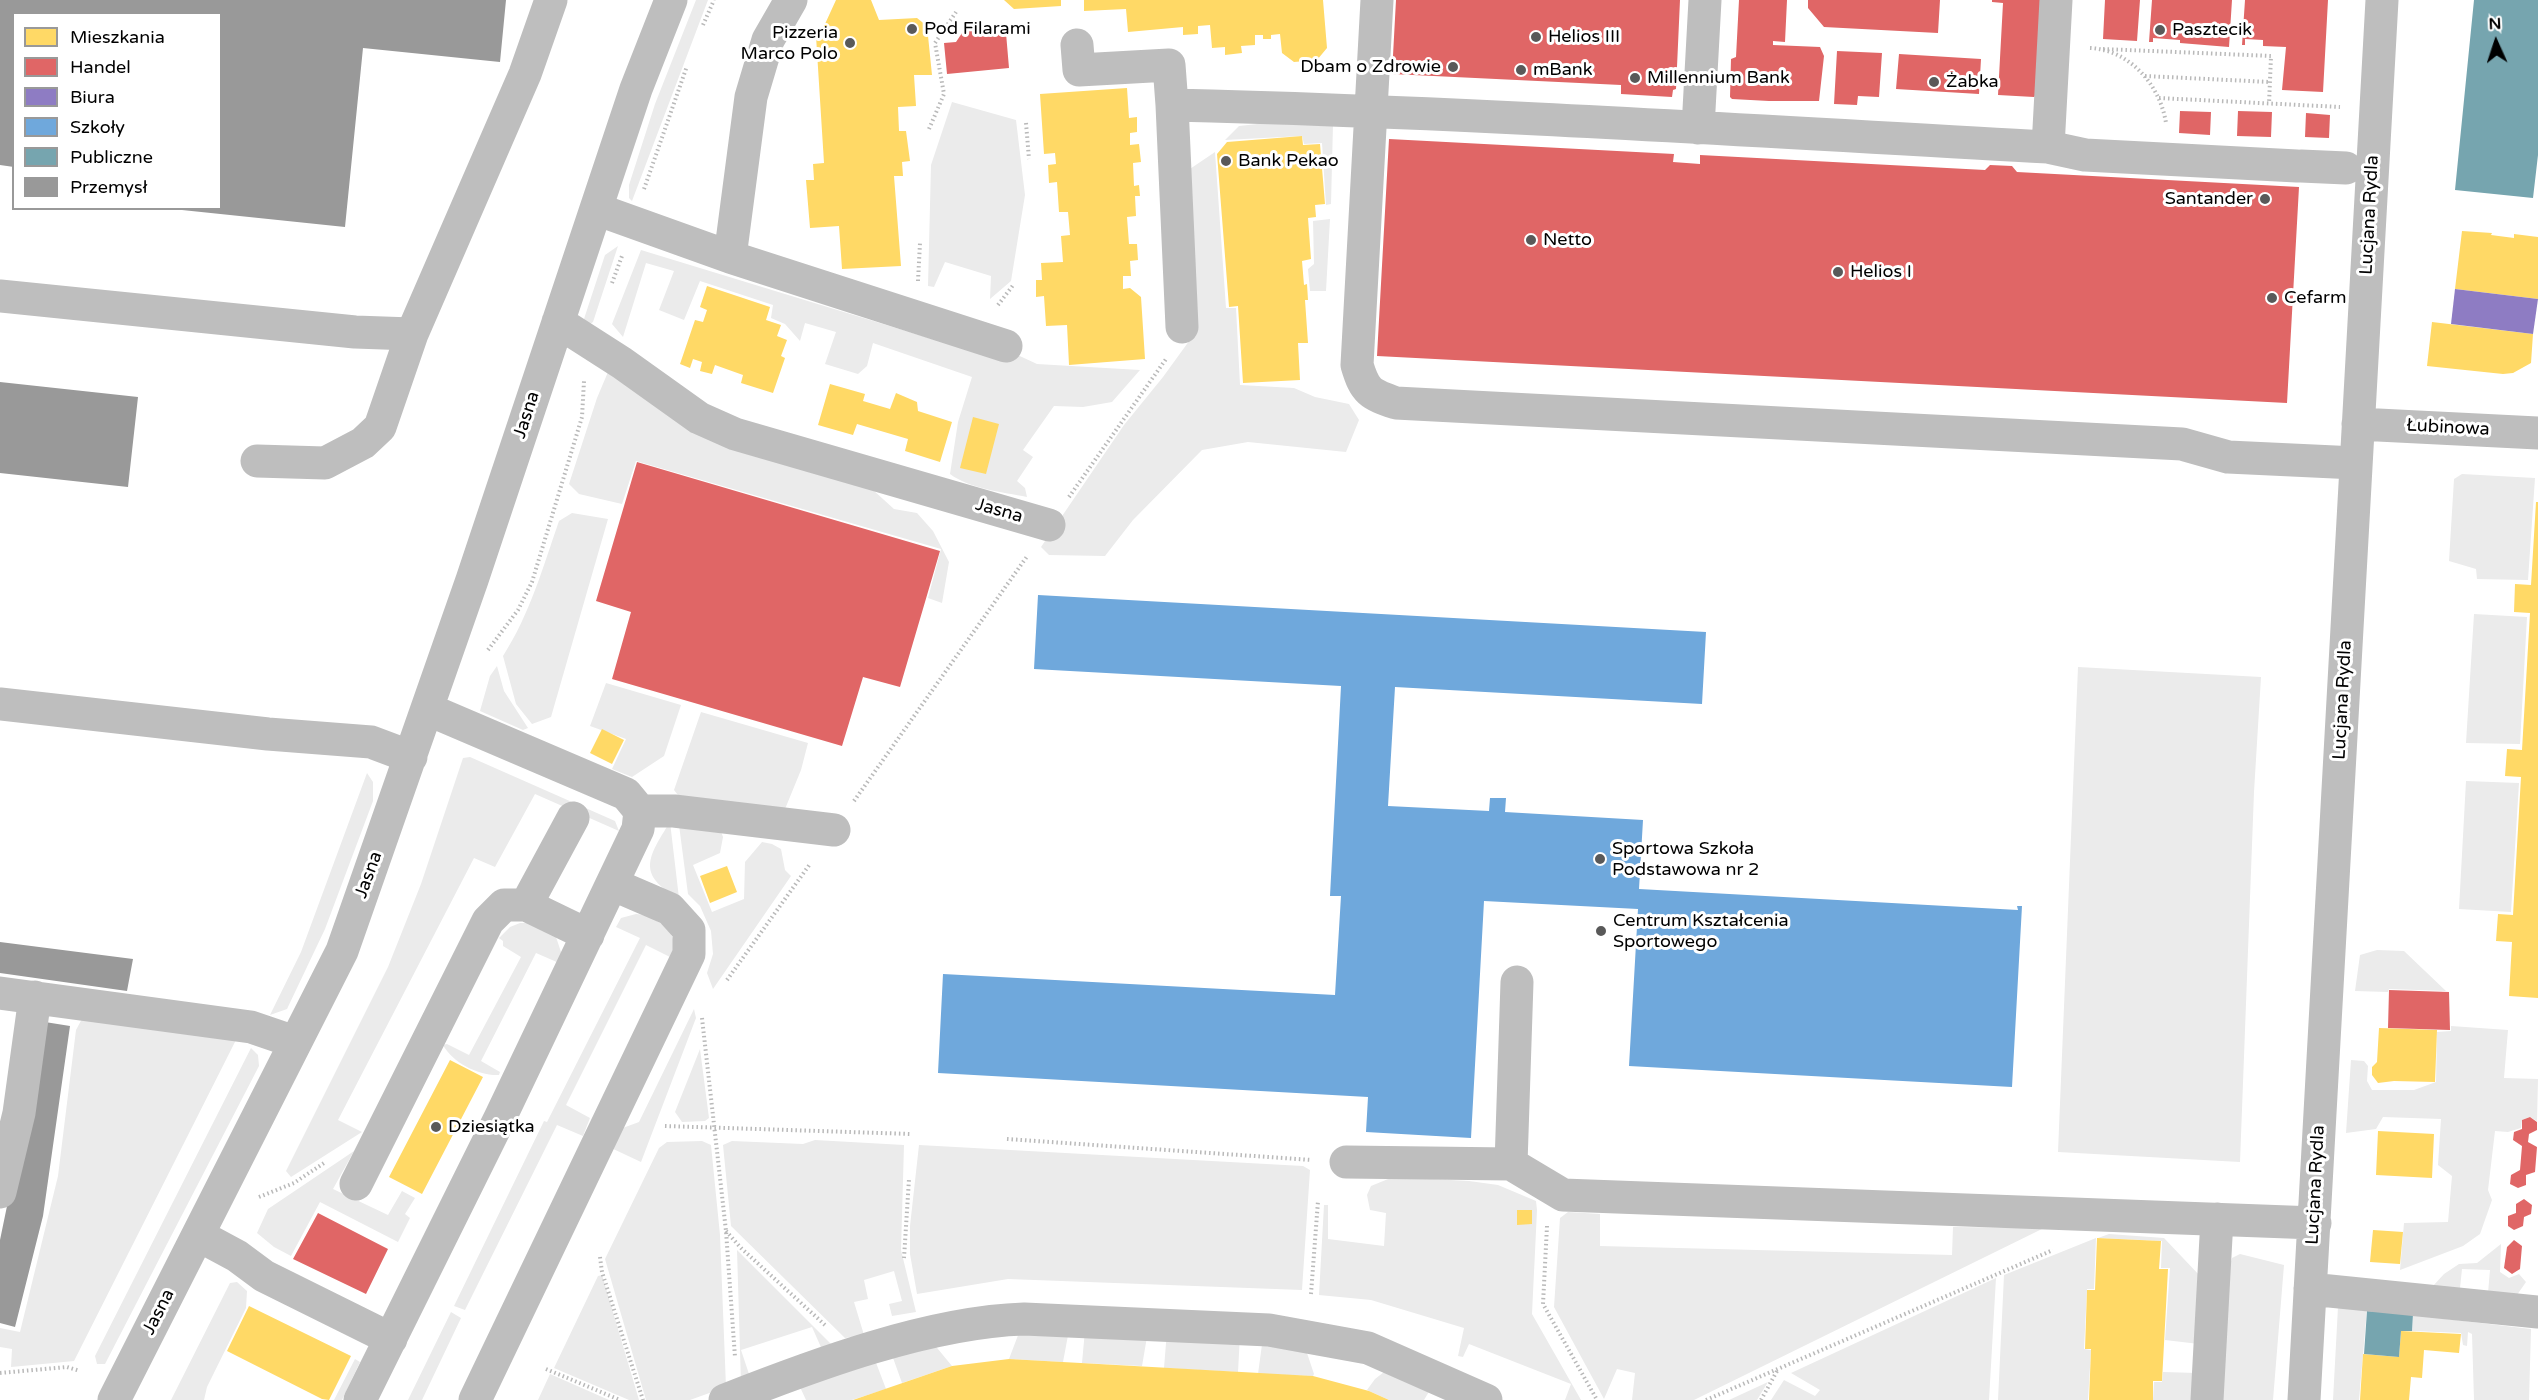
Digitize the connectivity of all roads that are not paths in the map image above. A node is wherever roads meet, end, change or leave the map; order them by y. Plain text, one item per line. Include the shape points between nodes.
1 (551, 0) edge
2 (671, 0) edge
3 (791, 0) edge
4 (1377, 0) edge
5 (1705, 0) edge
6 (2056, 0) edge
7 (2382, 0) edge
8 (1077, 45) dead end
9 (1172, 105) junction
10 (1372, 110) junction
11 (1698, 128) junction
12 (2048, 147) junction
13 (2346, 168) dead end
14 (596, 209) junction
15 (730, 257) junction
16 (0, 296) edge
17 (558, 322) junction
18 (1182, 327) dead end
19 (412, 334) junction
20 (1006, 346) dead end
21 (2358, 424) junction
22 (2538, 433) edge
23 (257, 461) dead end
24 (2356, 463) junction
25 (1049, 525) road end
26 (0, 704) edge
27 (427, 709) junction
28 (411, 757) junction
29 (640, 811) junction
30 (573, 818) dead end
31 (834, 830) road end
32 (612, 884) junction
33 (525, 905) junction
34 (588, 935) junction
35 (1517, 982) dead end
36 (0, 993) edge
37 (34, 997) junction
38 (295, 1042) junction
39 (10, 1112) edge
40 (1346, 1162) road end
41 (1511, 1164) junction
42 (356, 1184) dead end
43 (0, 1192) edge
44 (2217, 1219) junction
45 (2315, 1223) junction
46 (198, 1235) junction
47 (2310, 1288) junction
48 (2538, 1312) edge
49 (391, 1339) junction
50 (114, 1400) edge
51 (360, 1400) edge
52 (475, 1400) edge
53 (725, 1400) edge
54 (1486, 1400) edge
55 (2207, 1400) edge
56 (2304, 1400) edge

1 - 19 street via 525,74
2 - 14 street, Jasna
3 - 15 street via 768,40 751,97
4 - 10 street
5 - 11 street
6 - 12 street
7 - 21 street, Lucjana Rydla
8 - 9 street via 1080,70 1169,65
9 - 10 street
9 - 18 street
10 - 11 street
10 - 24 street via 1357,365 1363,385 1373,395 1396,403 2182,444 2228,457
11 - 12 street
12 - 13 street via 2085,155
14 - 15 street
14 - 17 street, Jasna
15 - 20 street
16 - 19 street via 355,332
17 - 25 street, Jasna via 699,418 735,434
17 - 27 street, Jasna
19 - 23 street via 380,427 363,444 325,463
21 - 22 street, Łubinowa
21 - 24 street, Lucjana Rydla
24 - 45 street, Lucjana Rydla
26 - 28 street via 371,742
27 - 28 street, Jasna
27 - 29 street via 626,794
28 - 38 street, Jasna via 342,951
29 - 31 street via 674,811
29 - 32 street via 638,829
30 - 33 street
32 - 34 street
32 - 52 street via 670,909 689,930 689,954
33 - 34 street
33 - 42 street via 504,905 488,921
34 - 49 street
35 - 41 street
36 - 37 street
37 - 38 street via 251,1027
37 - 39 street
38 - 46 street, Jasna
39 - 43 street
40 - 41 street
41 - 44 street via 1563,1195
44 - 45 street
44 - 55 street
45 - 47 street, Lucjana Rydla
46 - 49 street via 264,1276
46 - 50 street, Jasna
47 - 48 street
47 - 56 street, Lucjana Rydla
49 - 51 street
53 - 54 street via 920,1335 986,1320 1024,1319 1269,1330 1368,1348

